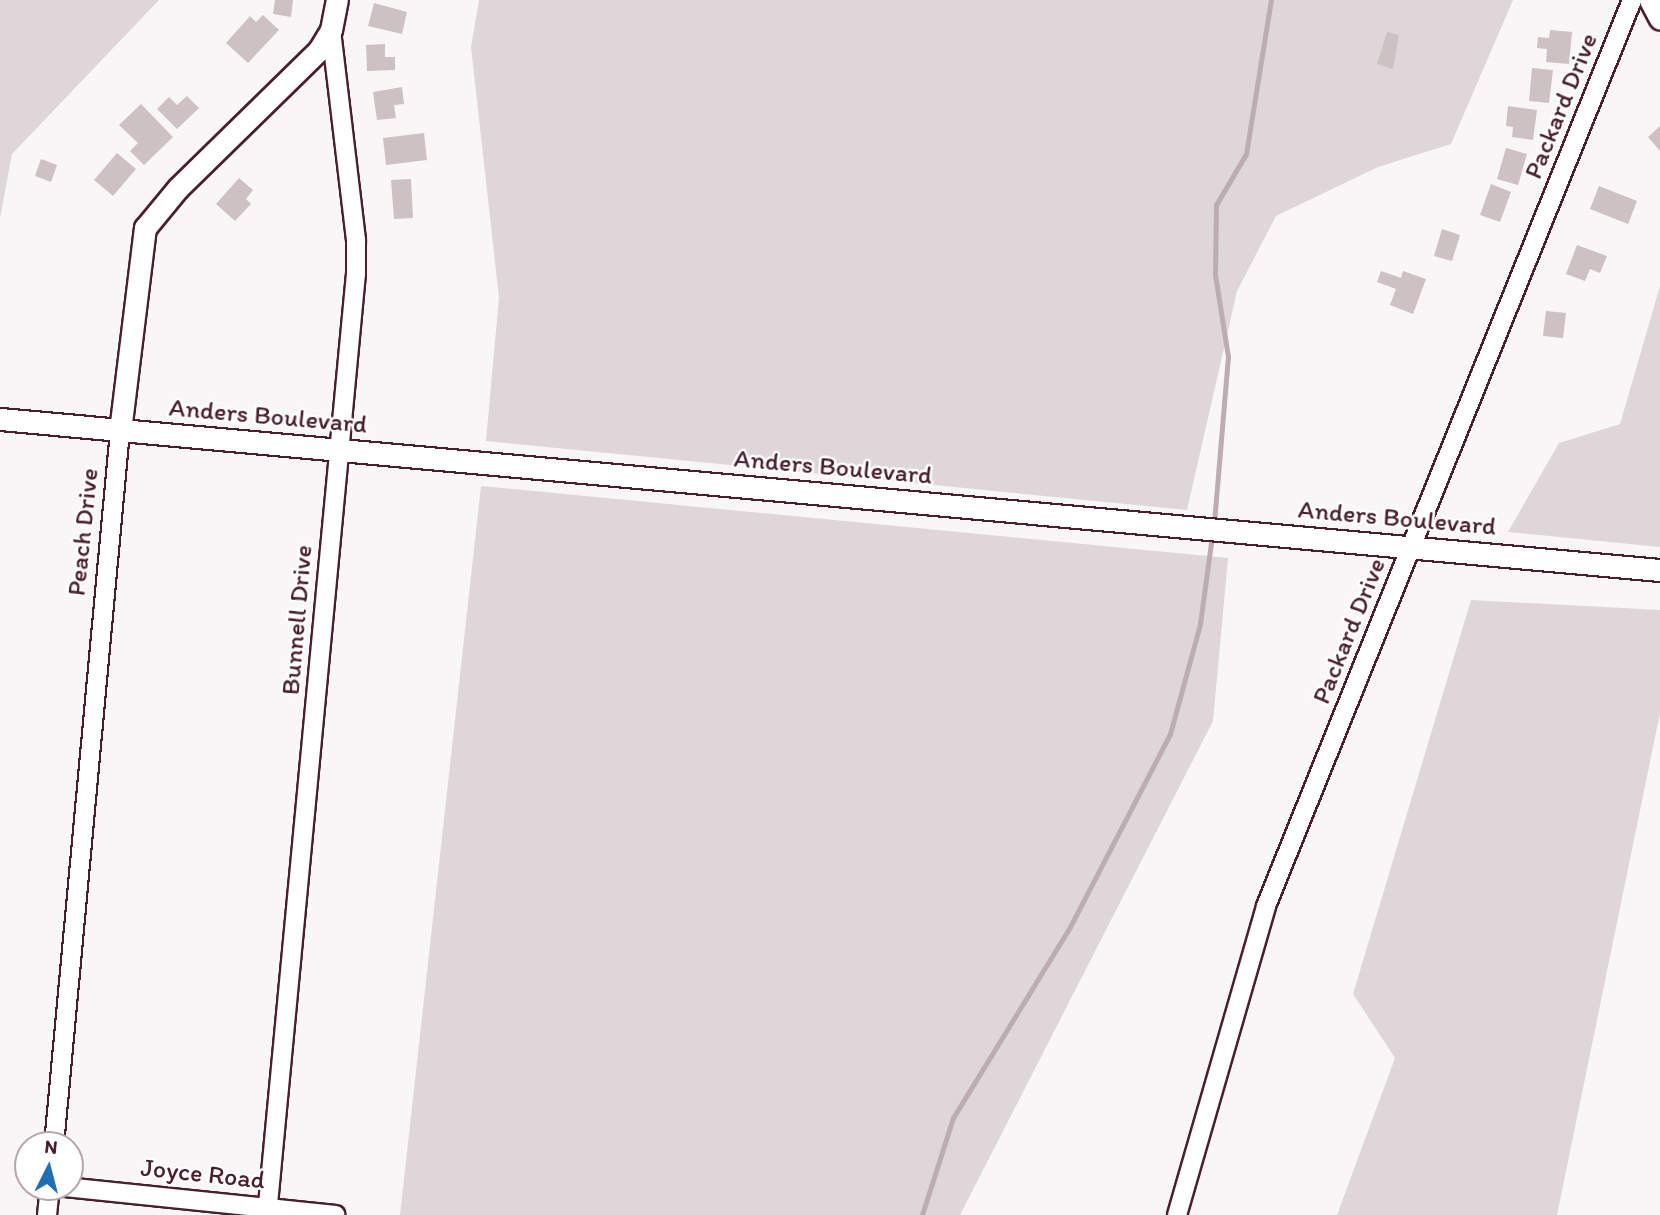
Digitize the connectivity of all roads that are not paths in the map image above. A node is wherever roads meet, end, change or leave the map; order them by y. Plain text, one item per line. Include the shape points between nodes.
1 (337, 0) edge
2 (1632, 0) edge
3 (1650, 0) edge
4 (1660, 19) edge
5 (331, 30) junction
6 (0, 419) edge
7 (120, 431) junction
8 (339, 450) junction
9 (1411, 547) junction
10 (1660, 570) edge
11 (55, 1131) edge
12 (84, 1189) edge
13 (268, 1211) edge
14 (336, 1215) edge
15 (1177, 1215) edge

1 - 5 street, Peach Drive
2 - 9 street, Packard Drive
3 - 4 street
5 - 7 street, Peach Drive via 302,70 178,188 145,228
5 - 8 street, Bunnell Drive via 356,240
6 - 7 street, Anders Boulevard
7 - 8 street, Anders Boulevard
7 - 11 street, Peach Drive
8 - 9 street, Anders Boulevard
8 - 13 street, Bunnell Drive
9 - 10 street, Anders Boulevard
9 - 15 street, Packard Drive via 1266,906
12 - 13 street, Joyce Road
13 - 14 street, Joyce Road

